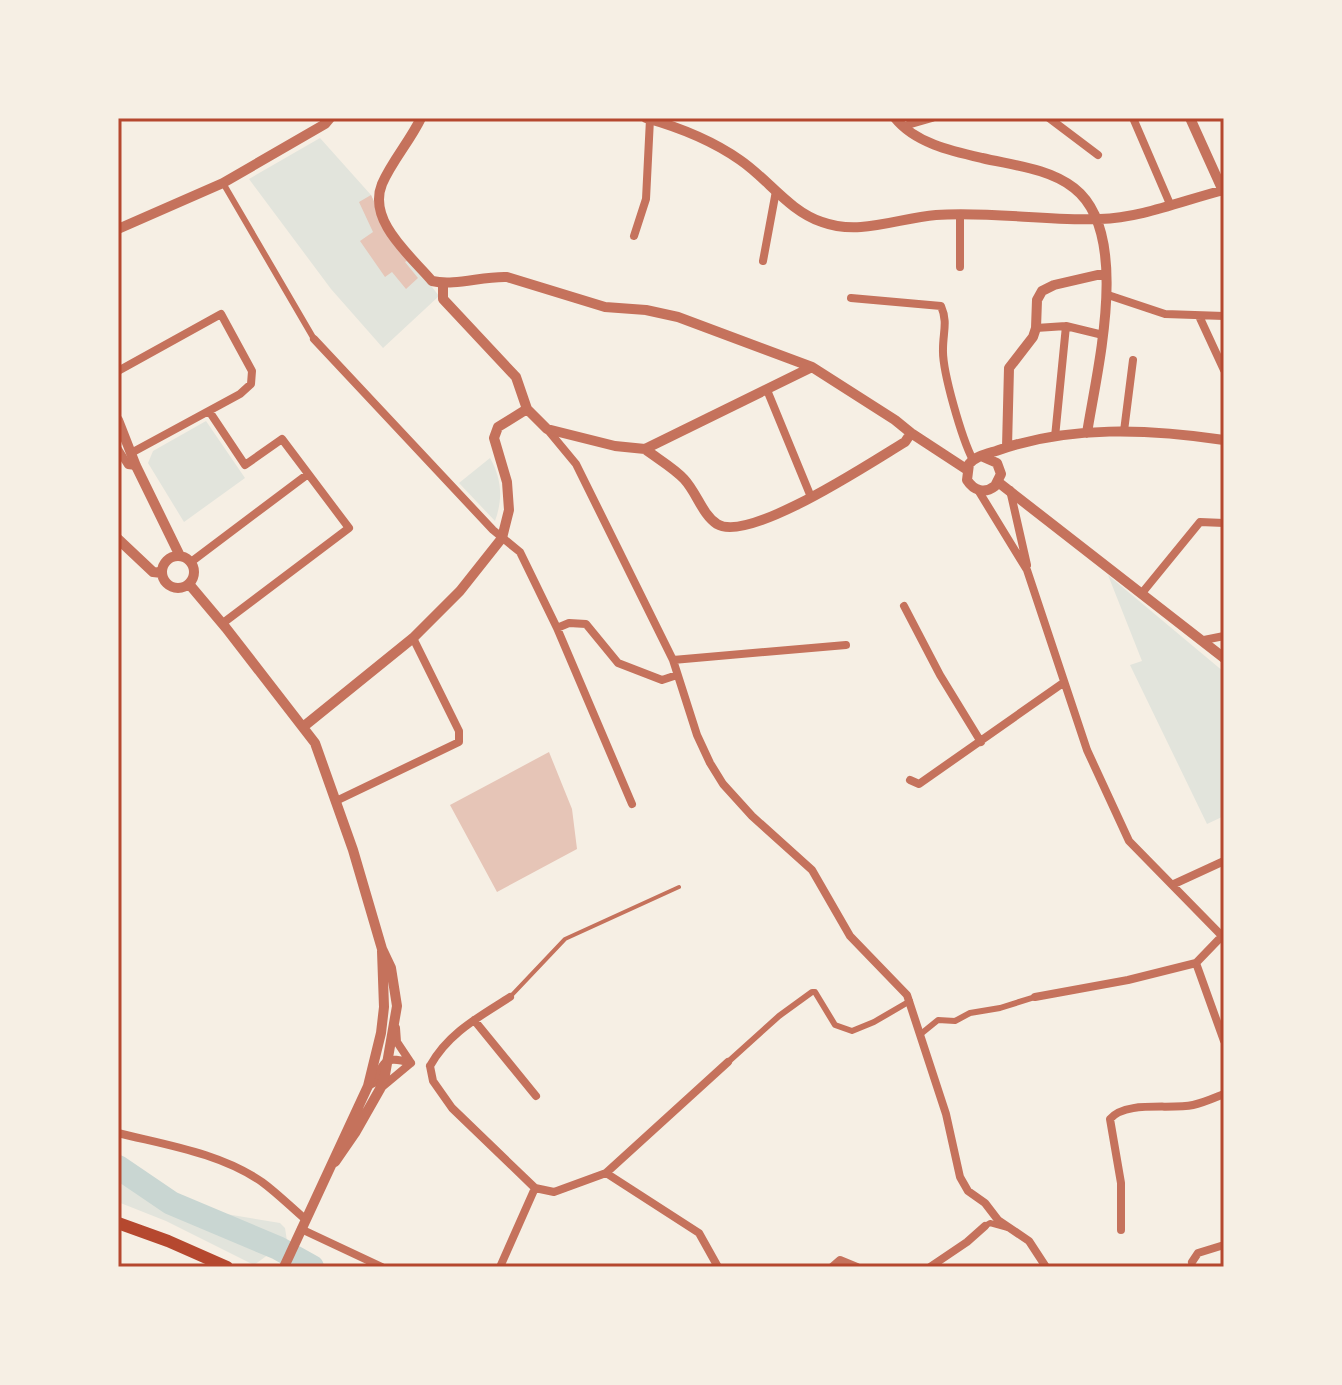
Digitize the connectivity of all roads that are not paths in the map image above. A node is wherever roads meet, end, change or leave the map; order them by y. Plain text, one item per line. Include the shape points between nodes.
1 (330, 118) edge
2 (421, 118) edge
3 (682, 118) edge
4 (895, 118) edge
5 (932, 118) edge
6 (1049, 118) edge
7 (1133, 118) edge
8 (648, 119) edge
9 (1195, 120) edge
10 (904, 126) junction
11 (678, 130) junction
12 (1098, 155) dead end
13 (223, 183) junction
14 (1224, 190) edge
15 (776, 191) junction
16 (1170, 204) junction
17 (960, 214) junction
18 (1099, 219) junction
19 (118, 229) edge
20 (634, 236) dead end
21 (763, 261) dead end
22 (960, 267) dead end
23 (1106, 273) junction
24 (443, 283) junction
25 (1108, 295) junction
26 (851, 298) dead end
27 (1199, 316) junction
28 (1224, 316) edge
29 (1066, 326) junction
30 (1036, 328) junction
31 (1103, 335) junction
32 (314, 339) joint
33 (1133, 360) dead end
34 (812, 367) junction
35 (1224, 370) edge
36 (118, 371) edge
37 (767, 390) junction
38 (527, 409) junction
39 (209, 411) junction
40 (118, 420) edge
41 (547, 429) junction
42 (1124, 431) junction
43 (911, 433) junction
44 (1087, 433) junction
45 (1055, 437) junction
46 (1224, 440) edge
47 (1007, 447) junction
48 (118, 449) edge
49 (645, 449) junction
50 (133, 452) junction
51 (973, 462) junction
52 (997, 463) junction
53 (136, 466) junction
54 (308, 474) junction
55 (998, 482) junction
56 (978, 490) junction
57 (1010, 490) junction
58 (811, 497) junction
59 (1224, 523) edge
60 (502, 538) junction
61 (118, 539) edge
62 (180, 556) junction
63 (191, 562) junction
64 (1027, 570) junction
65 (162, 573) junction
66 (189, 584) junction
67 (1142, 593) junction
68 (904, 606) dead end
69 (223, 623) junction
70 (557, 628) junction
71 (1224, 636) edge
72 (413, 638) junction
73 (1204, 640) junction
74 (846, 645) dead end
75 (1224, 658) edge
76 (673, 660) junction
77 (677, 675) junction
78 (1063, 683) junction
79 (303, 727) junction
80 (981, 742) junction
81 (910, 780) dead end
82 (336, 801) junction
83 (632, 804) dead end
84 (1224, 861) edge
85 (1174, 884) junction
86 (679, 887) dead end
87 (1223, 936) edge
88 (382, 949) junction
89 (1196, 963) junction
90 (510, 997) joint
91 (1035, 997) joint
92 (910, 1001) junction
93 (384, 1007) junction
94 (474, 1020) junction
95 (395, 1026) junction
96 (922, 1033) junction
97 (1224, 1040) edge
98 (389, 1060) junction
99 (728, 1062) joint
100 (411, 1063) junction
101 (430, 1066) junction
102 (368, 1086) junction
103 (380, 1089) junction
104 (1224, 1094) edge
105 (536, 1096) dead end
106 (118, 1133) edge
107 (335, 1162) junction
108 (606, 1173) junction
109 (535, 1188) junction
110 (118, 1223) edge
111 (985, 1226) joint
112 (1012, 1228) junction
113 (301, 1229) junction
114 (1121, 1230) dead end
115 (1224, 1245) edge
116 (1192, 1262) dead end
117 (285, 1264) edge
118 (227, 1267) edge
119 (382, 1267) edge
120 (500, 1267) edge
121 (718, 1267) edge
122 (832, 1267) edge
123 (857, 1267) edge
124 (930, 1267) edge
125 (1046, 1267) edge

1 - 13 street
2 - 24 street via 381,186 380,211 388,229 432,281
3 - 11 street
4 - 10 street
5 - 10 street
6 - 12 street
7 - 16 street
8 - 11 street
8 - 20 street via 646,199
9 - 14 street
10 - 18 street via 932,144 1048,174 1072,186
11 - 15 street via 740,160
13 - 19 street
13 - 32 street
14 - 16 street
15 - 17 street via 805,214 843,227
15 - 21 street
16 - 18 street
17 - 18 street
17 - 22 street
18 - 23 street
23 - 25 street
23 - 30 street via 1042,291
24 - 34 street via 507,277 605,307 678,317
24 - 38 street via 443,299 516,377
25 - 27 street via 1165,314
25 - 31 street
26 - 51 street via 941,306 947,319 942,351
27 - 28 street
27 - 35 street
29 - 30 street
29 - 31 street
29 - 45 street
30 - 47 street via 1009,368
31 - 44 street
32 - 60 street
33 - 42 street
34 - 37 street
34 - 43 street
36 - 39 street via 221,314 252,371 251,384
37 - 49 street
37 - 58 street
38 - 41 street
38 - 60 street via 498,427 494,438 507,482 509,510
39 - 50 street
39 - 54 street via 245,465 282,439
40 - 50 street
41 - 49 street
41 - 76 street via 576,464
42 - 44 street
42 - 46 street
43 - 51 street
43 - 58 street via 905,442
44 - 45 street
45 - 47 street
47 - 51 street
47 - 52 street
48 - 53 street via 128,465
49 - 58 street via 684,479 721,527 746,527
50 - 53 street
51 - 52 street
51 - 56 street via 969,484
52 - 55 street
53 - 62 street
54 - 63 street
54 - 69 street via 349,528
55 - 56 street
55 - 57 street
56 - 64 street
57 - 64 street
57 - 67 street
59 - 67 street via 1200,522
60 - 70 street via 520,552
60 - 72 street
61 - 65 street via 153,572
62 - 63 street
62 - 65 street via 170,558
63 - 66 street
64 - 78 street
65 - 66 street via 169,585
66 - 69 street
67 - 73 street
68 - 80 street
69 - 79 street
70 - 77 street via 586,624 618,663 662,680
70 - 83 street
71 - 73 street
72 - 79 street
72 - 82 street via 459,731 459,742
73 - 75 street
74 - 76 street
76 - 77 street
77 - 92 street via 697,735 723,784 812,870 850,936
78 - 80 street
78 - 85 street via 1129,841
79 - 82 street via 315,743
80 - 81 street via 919,784
82 - 88 street
84 - 85 street
85 - 87 street
86 - 90 lane via 565,939
87 - 89 street
88 - 93 street
88 - 95 street via 395,986
89 - 91 street
89 - 97 street
90 - 94 street
91 - 96 street via 955,1021 938,1020
92 - 96 street
92 - 99 street via 852,1031 835,1025 812,992
93 - 98 street
93 - 102 street
94 - 101 street via 440,1046
94 - 105 street
95 - 98 street
95 - 100 street via 397,1042
96 - 112 street via 960,1177 968,1191
98 - 100 street
98 - 102 street
98 - 103 street
99 - 108 street
100 - 101 street
100 - 103 street
101 - 109 street via 433,1081 452,1108
102 - 107 street
103 - 107 street
104 - 114 street via 1193,1105 1128,1109 1110,1119 1121,1183
106 - 113 street via 230,1165 261,1182
107 - 113 street
108 - 109 street via 554,1192
108 - 121 street via 699,1233
109 - 120 street
110 - 118 main road
111 - 112 street
111 - 124 street
112 - 125 street via 1029,1241
113 - 117 street
113 - 119 street
115 - 116 street via 1198,1253
122 - 123 street via 840,1260

